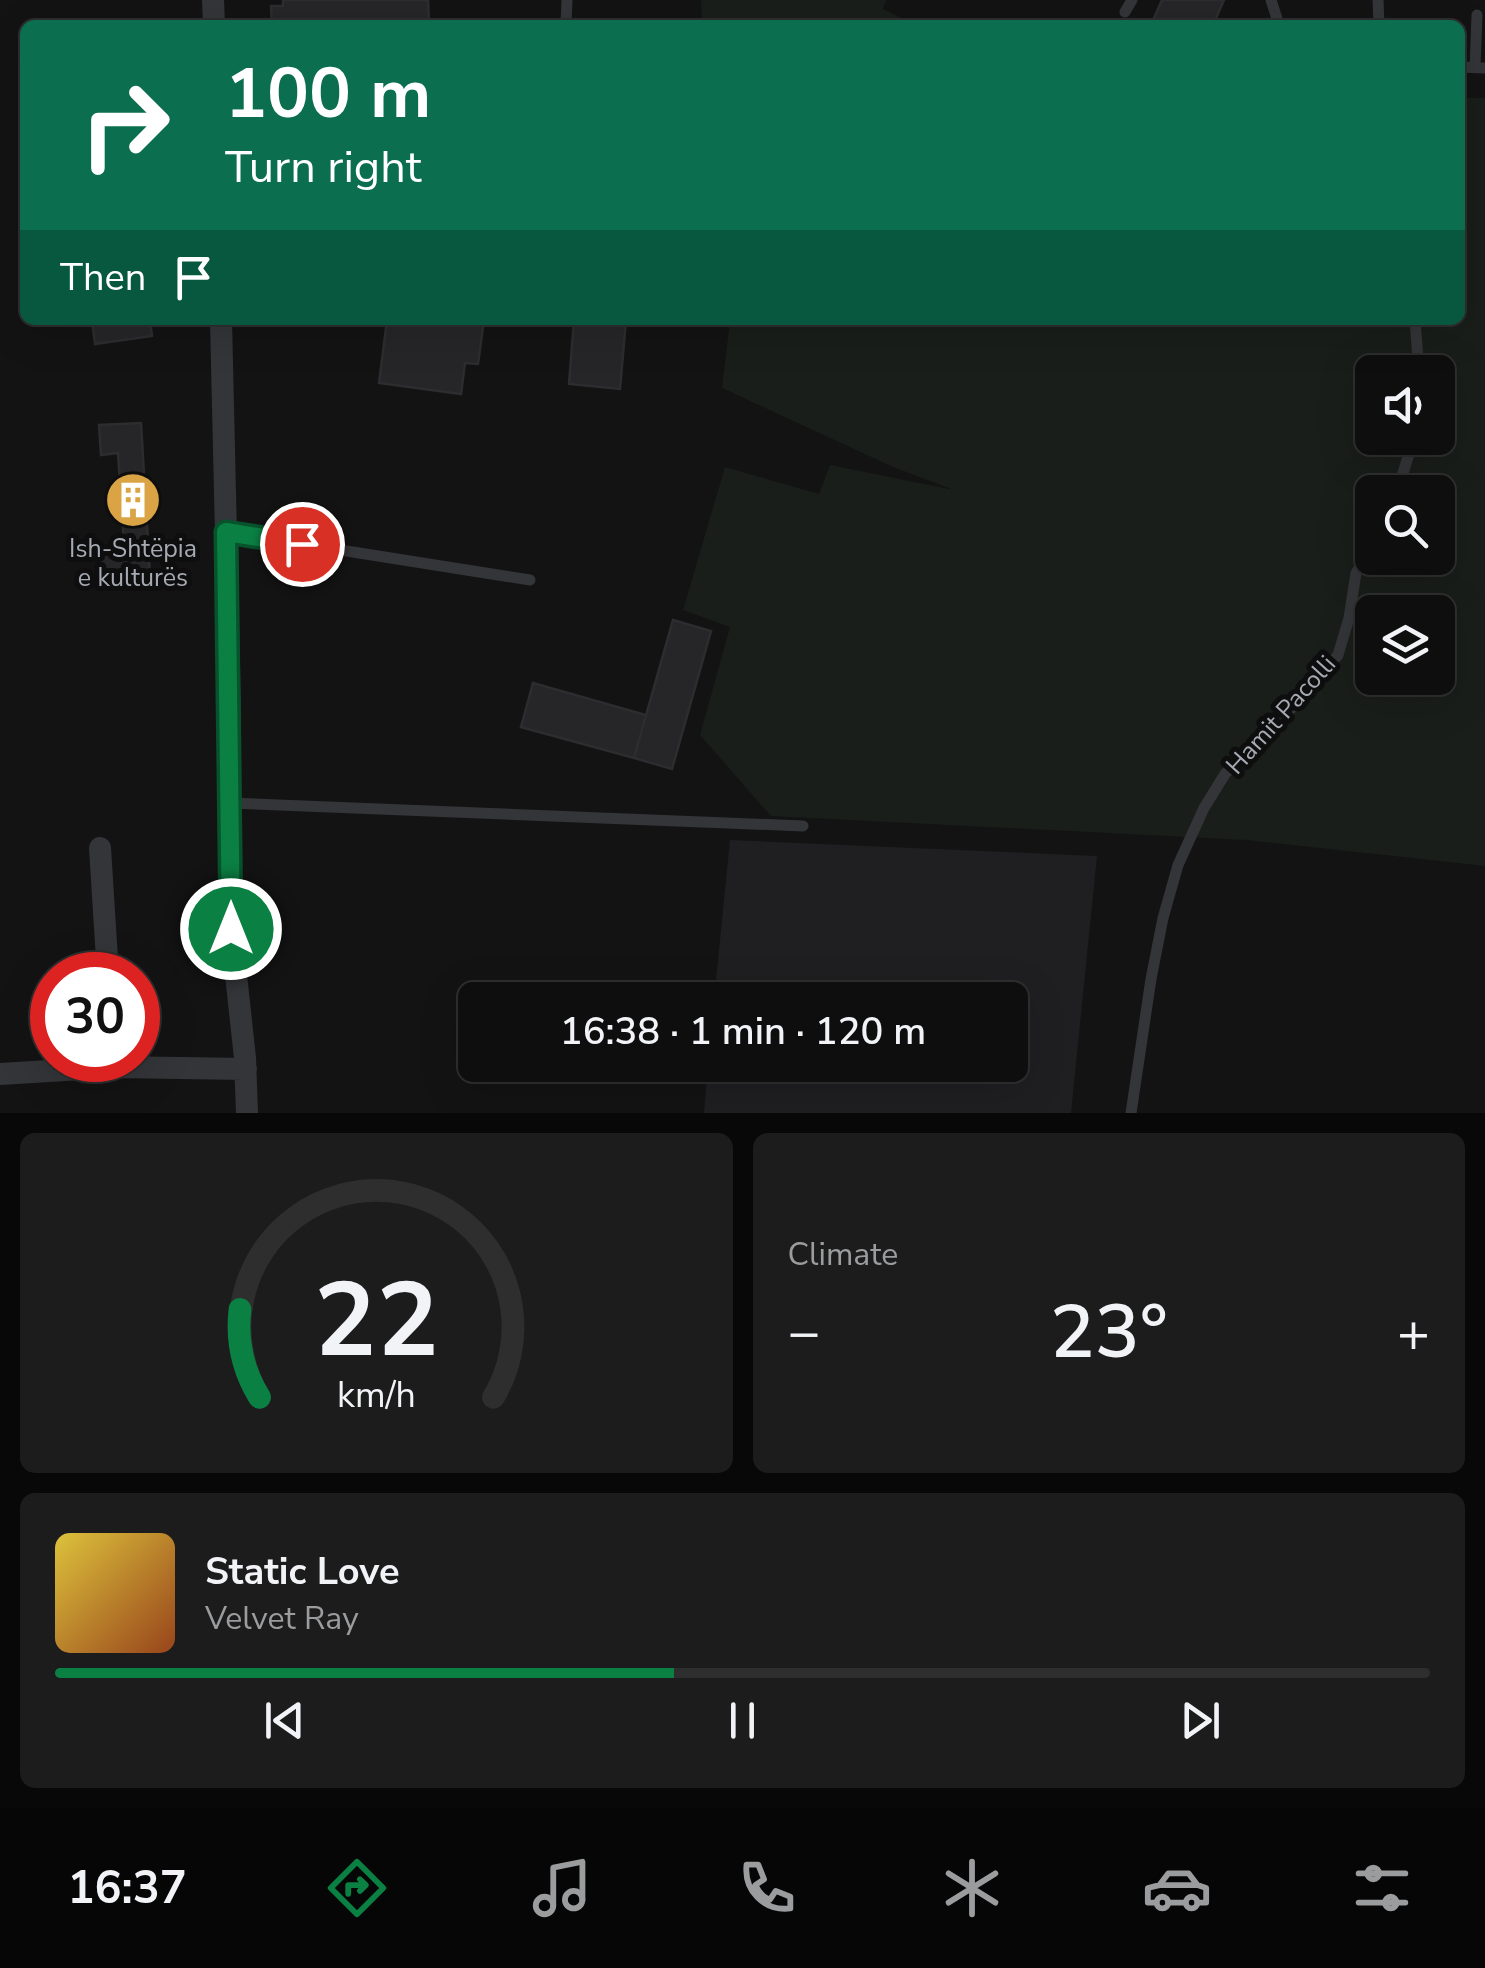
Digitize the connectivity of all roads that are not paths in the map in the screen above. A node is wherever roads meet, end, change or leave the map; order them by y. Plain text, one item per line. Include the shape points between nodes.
1 (1477, 16) dead end
2 (1480, 68) edge
3 (221, 325) edge
4 (1415, 325) edge
5 (1418, 355) edge
6 (226, 532) junction
7 (1356, 575) edge
8 (530, 580) dead end
9 (230, 803) junction
10 (804, 826) dead end
11 (100, 848) dead end
12 (107, 952) edge
13 (160, 1065) edge
14 (246, 1068) junction
15 (30, 1071) edge
16 (0, 1074) edge
17 (247, 1113) edge
18 (1131, 1113) edge

1 - 2 lane
3 - 6 street
4 - 5 lane
6 - 8 lane
6 - 9 street
7 - 18 lane, Hamit Pacolli via 1338,655 1225,774 1178,865 1151,979
9 - 10 lane
9 - 14 street via 231,929
11 - 12 street
13 - 14 street
14 - 17 street
15 - 16 street

